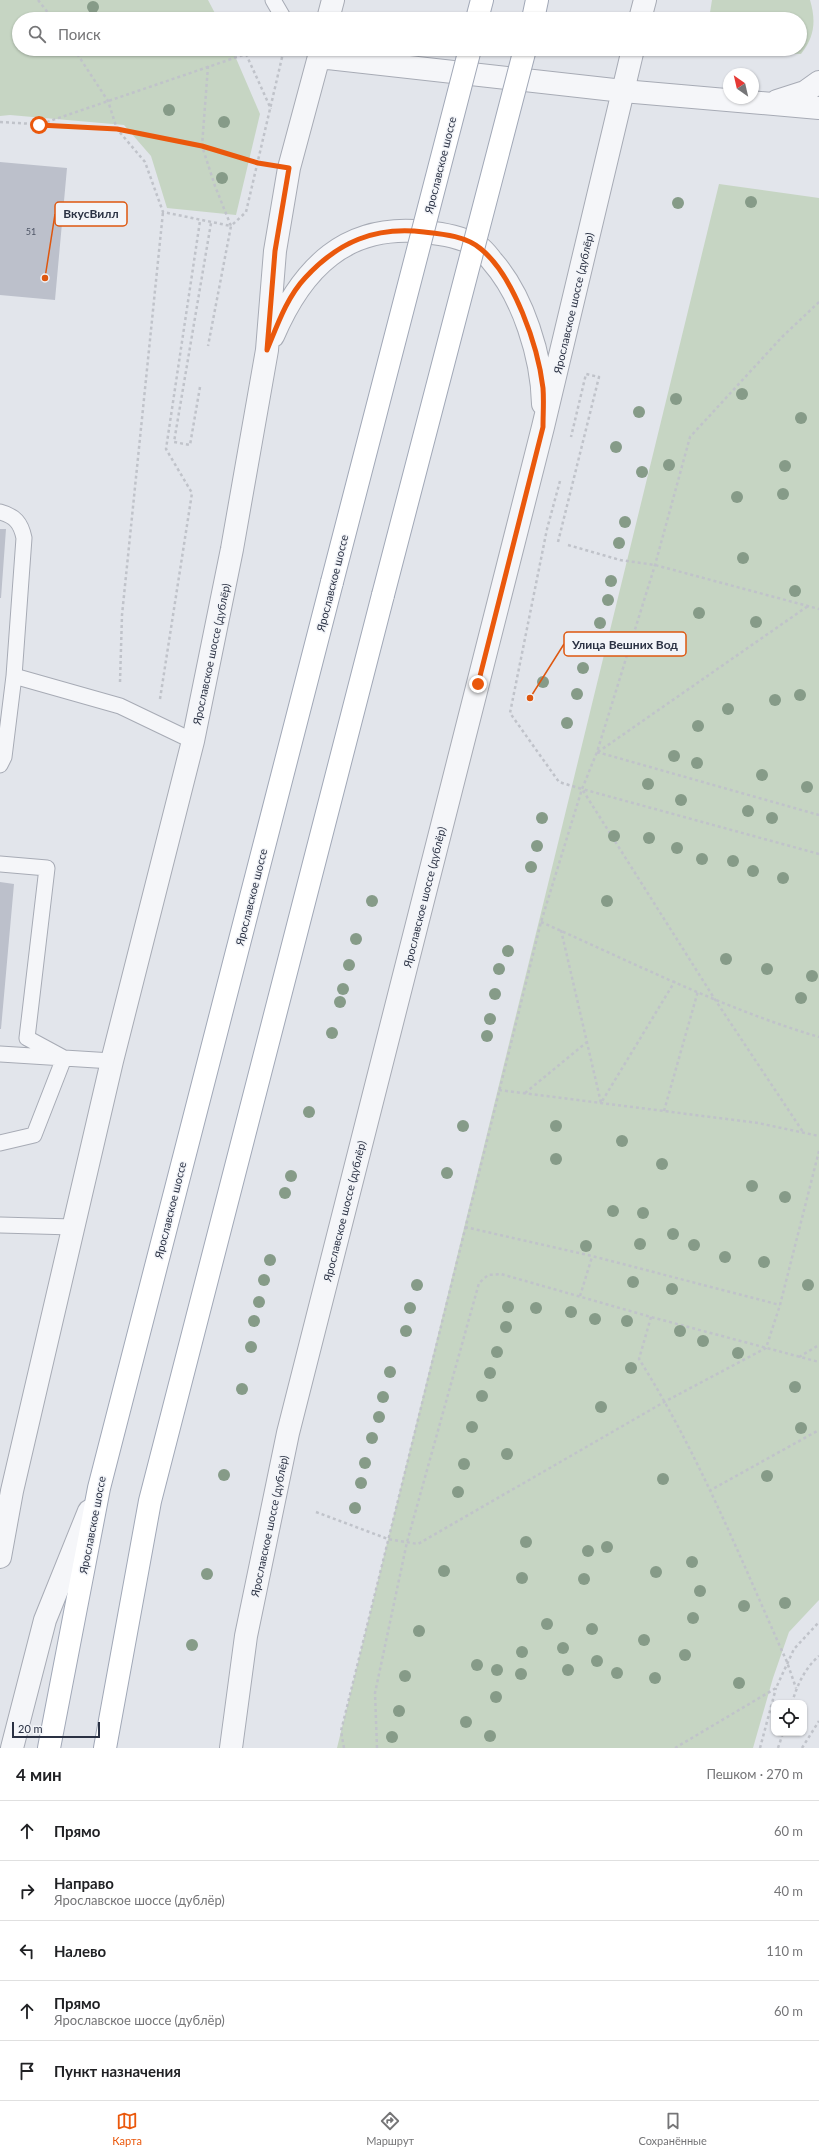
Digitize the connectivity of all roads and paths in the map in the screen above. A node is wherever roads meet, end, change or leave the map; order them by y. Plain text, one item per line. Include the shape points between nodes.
1 (38, 0) edge
2 (273, 0) edge
3 (333, 0) edge
4 (482, 0) edge
5 (537, 0) edge
6 (645, 0) edge
7 (47, 12) edge
8 (280, 12) edge
9 (330, 12) edge
10 (479, 12) edge
11 (534, 12) edge
12 (642, 12) edge
13 (79, 56) edge
14 (240, 56) edge
15 (247, 56) edge
16 (282, 56) edge
17 (319, 56) edge
18 (344, 56) edge
19 (468, 56) edge
20 (523, 56) edge
21 (631, 56) edge
22 (208, 66) junction
23 (819, 82) edge
24 (623, 91) junction
25 (108, 101) junction
26 (765, 104) junction
27 (819, 108) edge
28 (271, 109) junction
29 (0, 122) edge
30 (39, 125) junction
31 (117, 129) junction
32 (202, 146) junction
33 (258, 163) junction
34 (289, 168) junction
35 (162, 212) junction
36 (200, 221) junction
37 (211, 223) junction
38 (231, 226) junction
39 (819, 302) edge
40 (208, 346) dead end
41 (267, 350) junction
42 (200, 387) dead end
43 (543, 427) junction
44 (571, 437) dead end
45 (560, 481) dead end
46 (0, 512) edge
47 (558, 542) dead end
48 (568, 545) dead end
49 (655, 565) junction
50 (808, 606) junction
51 (819, 609) edge
52 (14, 676) junction
53 (120, 706) junction
54 (156, 725) junction
55 (193, 741) junction
56 (597, 752) junction
57 (0, 765) edge
58 (582, 789) junction
59 (819, 815) edge
60 (819, 854) edge
61 (0, 864) edge
62 (541, 922) junction
63 (560, 930) junction
64 (675, 981) junction
65 (698, 991) junction
66 (714, 998) junction
67 (819, 1037) edge
68 (587, 1042) junction
69 (0, 1054) edge
70 (64, 1058) junction
71 (112, 1061) junction
72 (499, 1090) junction
73 (525, 1093) junction
74 (601, 1103) junction
75 (664, 1111) junction
76 (803, 1132) junction
77 (819, 1136) edge
78 (0, 1143) edge
79 (819, 1151) edge
80 (816, 1161) junction
81 (819, 1165) edge
82 (0, 1226) edge
83 (465, 1227) junction
84 (73, 1228) junction
85 (592, 1256) junction
86 (580, 1296) junction
87 (780, 1305) junction
88 (651, 1317) junction
89 (819, 1345) edge
90 (766, 1348) junction
91 (798, 1357) junction
92 (819, 1362) edge
93 (666, 1401) junction
94 (819, 1430) edge
95 (6, 1487) edge
96 (99, 1488) junction
97 (709, 1491) junction
98 (316, 1512) dead end
99 (388, 1539) junction
100 (407, 1542) junction
101 (0, 1557) edge
102 (819, 1622) edge
103 (819, 1656) edge
104 (787, 1662) junction
105 (776, 1688) junction
106 (796, 1688) junction
107 (793, 1700) edge
108 (819, 1721) edge
109 (782, 1736) edge
110 (12, 1748) edge
111 (49, 1748) edge
112 (105, 1748) edge
113 (231, 1748) edge
114 (344, 1748) edge
115 (377, 1748) edge
116 (675, 1748) edge
117 (760, 1748) edge
118 (778, 1748) edge
119 (802, 1748) edge

1 - 7 path
2 - 8 lane
3 - 9 street
4 - 10 main road
5 - 11 main road
6 - 12 street
13 - 25 path
14 - 22 path
15 - 28 path
16 - 28 path
17 - 34 street, Ярославское шоссе (дублёр)
18 - 24 street
19 - 96 main road, Ярославское шоссе, bridge
20 - 112 main road, bridge via 150,1501
21 - 24 street, Ярославское шоссе (дублёр)
22 - 25 path
22 - 32 path
23 - 26 street via 805,92
24 - 26 street
24 - 43 street, Ярославское шоссе (дублёр)
25 - 30 path
25 - 31 path
26 - 27 street
28 - 33 path
29 - 30 path
30 - 31 path
31 - 32 path
31 - 35 path via 145,162
32 - 33 path
32 - 38 path
33 - 34 path
33 - 38 path via 246,212
34 - 41 street, Ярославское шоссе (дублёр) via 275,251
35 - 36 path
35 - 53 path via 122,614
36 - 37 path
36 - 54 path via 166,448 192,493
37 - 38 path
37 - 42 path via 174,442 190,445
38 - 40 path
39 - 49 path via 782,337 690,437
41 - 43 street via 282,313 304,278 337,249 367,235 402,229 452,235 481,248 503,274 517,299 530,335 543,387
41 - 55 street, Ярославское шоссе (дублёр) via 232,549
43 - 113 street, Ярославское шоссе (дублёр) via 288,1433 246,1636
44 - 47 path via 586,374 599,377
45 - 58 path via 547,529 510,713 559,782
46 - 52 lane via 10,514 21,525 24,538
48 - 49 path via 620,560
49 - 50 path
49 - 56 path
50 - 51 path
50 - 56 path
52 - 53 lane
52 - 57 lane via 4,757
53 - 54 lane
54 - 55 lane
55 - 71 street, Ярославское шоссе (дублёр)
56 - 58 path
56 - 59 path
58 - 60 path
58 - 62 path
58 - 66 path
61 - 70 lane via 47,868 27,1038
62 - 63 path
62 - 72 path
63 - 64 path
63 - 68 path
64 - 65 path
64 - 74 path
65 - 66 path
65 - 75 path
66 - 67 path
66 - 76 path
68 - 73 path
68 - 74 path
69 - 70 lane
70 - 71 lane
70 - 78 lane via 34,1135
71 - 84 street, Ярославское шоссе (дублёр)
72 - 73 path
72 - 83 path
73 - 74 path
74 - 75 path
75 - 76 path via 758,1123
76 - 77 path
79 - 80 path
80 - 81 path
80 - 87 path
82 - 84 lane
83 - 85 path
83 - 99 path
84 - 95 street, Ярославское шоссе (дублёр)
85 - 86 path
85 - 87 path
86 - 88 path
86 - 100 path via 501,1274 488,1275 479,1283
87 - 90 path
88 - 90 path
88 - 93 path via 639,1359
89 - 91 path
90 - 91 path
90 - 93 path
91 - 92 path
93 - 97 path
93 - 100 path via 418,1544
94 - 97 path
95 - 101 street, Ярославское шоссе (дублёр)
96 - 110 street via 45,1620
96 - 111 main road, Ярославское шоссе
97 - 104 path
98 - 99 path
99 - 100 path
99 - 114 path via 341,1730
100 - 115 path via 375,1693
102 - 104 path via 794,1649
103 - 106 path via 811,1663
104 - 105 path
104 - 106 path
105 - 116 path
105 - 117 path
106 - 107 path
108 - 119 path
109 - 118 path

